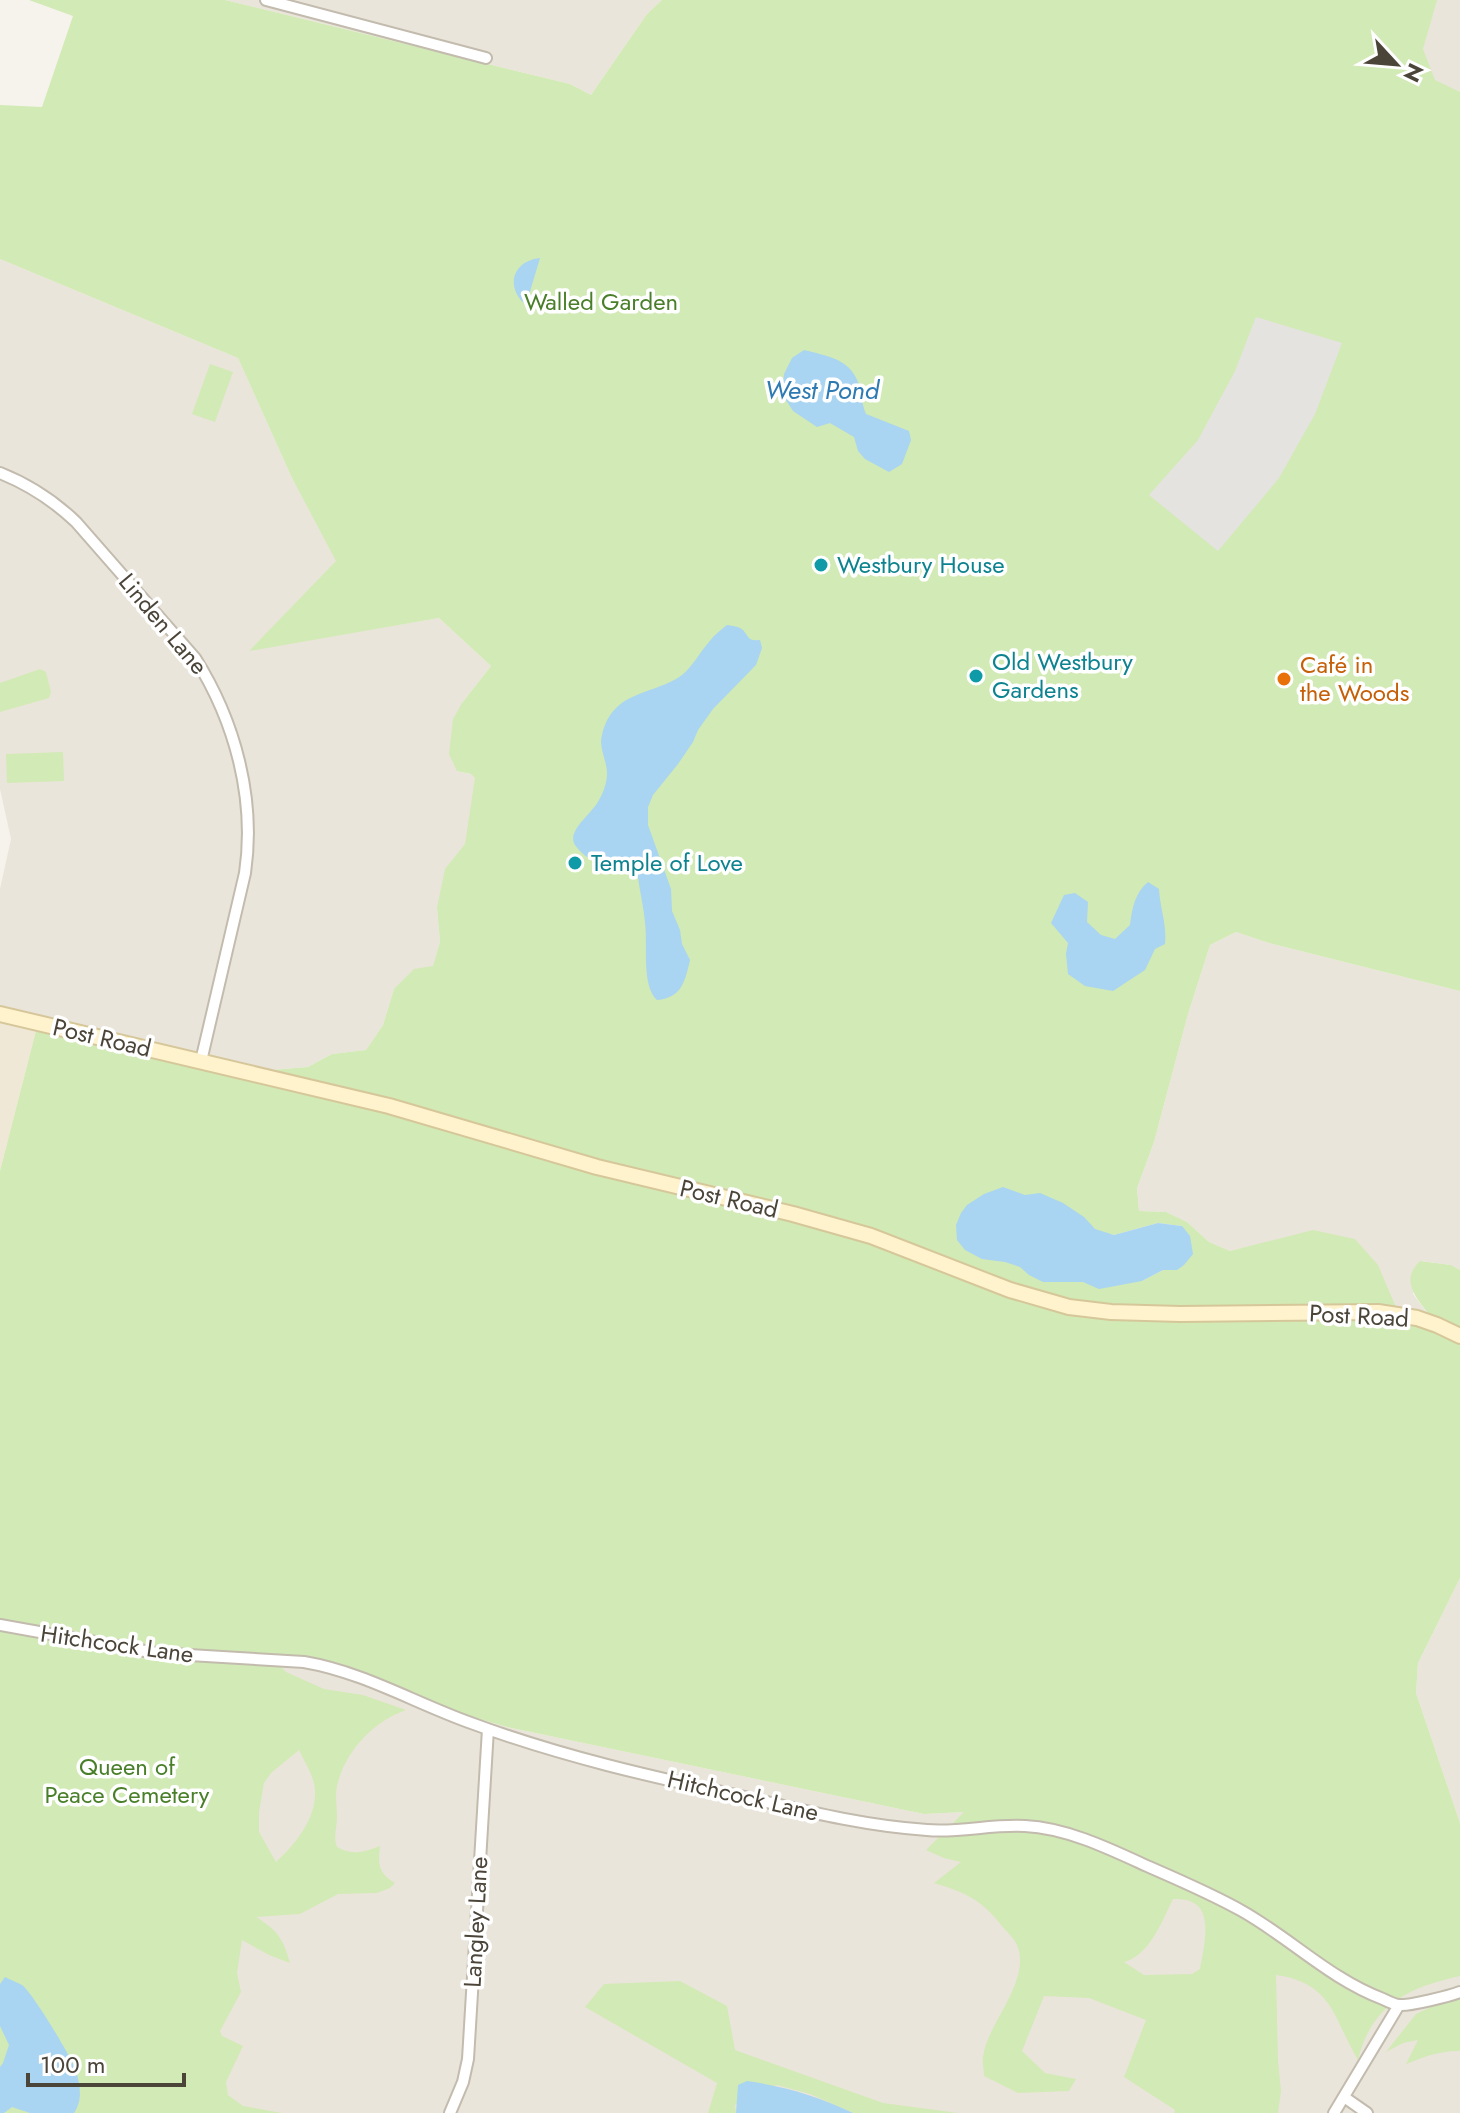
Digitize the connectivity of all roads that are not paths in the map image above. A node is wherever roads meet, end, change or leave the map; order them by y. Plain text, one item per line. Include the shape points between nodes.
1 (266, 0) edge
2 (486, 58) dead end
3 (0, 473) edge
4 (0, 1014) edge
5 (201, 1061) junction
6 (1460, 1336) edge
7 (0, 1625) edge
8 (488, 1729) junction
9 (1460, 1992) edge
10 (1399, 2005) junction
11 (1344, 2097) junction
12 (450, 2113) edge
13 (1334, 2113) edge
14 (1367, 2113) edge

1 - 2 street
3 - 5 street, Linden Lane via 37,490 76,522 195,658 218,700 241,765 248,851
4 - 5 main road, Post Road
5 - 6 main road, Post Road via 871,1236 1069,1307 1180,1314 1378,1312 1417,1318
7 - 8 street, Hitchcock Lane via 156,1653 327,1666
8 - 10 street, Hitchcock Lane via 590,1761 865,1823 931,1831 1022,1826 1073,1836 1240,1909 1342,1980
8 - 12 street, Langley Lane via 468,2059
9 - 10 street
10 - 11 street
11 - 13 street
11 - 14 street

